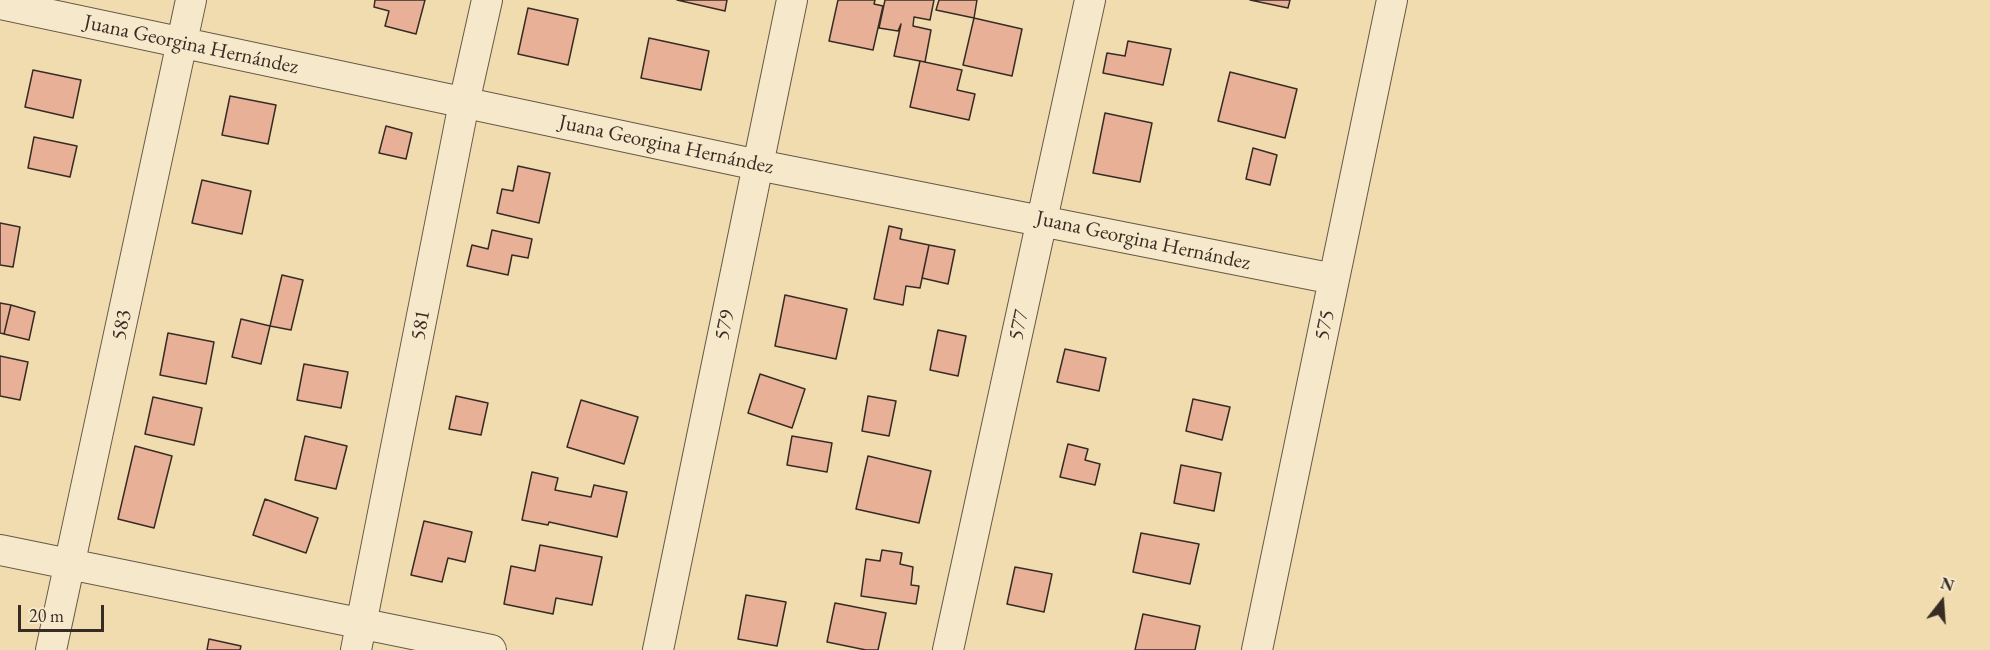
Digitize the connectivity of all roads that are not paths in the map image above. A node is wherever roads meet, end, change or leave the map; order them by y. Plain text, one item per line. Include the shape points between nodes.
1 (191, 0) edge
2 (487, 0) edge
3 (792, 0) edge
4 (1090, 0) edge
5 (1392, 0) edge
6 (0, 4) edge
7 (182, 43) junction
8 (465, 103) junction
9 (758, 165) junction
10 (1041, 220) junction
11 (1334, 279) junction
12 (0, 550) edge
13 (71, 563) junction
14 (359, 637) edge
15 (51, 650) edge
16 (491, 650) edge
17 (658, 650) edge
18 (948, 650) edge
19 (1257, 650) edge

1 - 7 street, 583
2 - 8 street, 581
3 - 9 street, 579
4 - 10 street, 577
5 - 11 street, 575
6 - 7 street, Juana Georgina Hernández
7 - 8 street, Juana Georgina Hernández
7 - 13 street, 583
8 - 9 street, Juana Georgina Hernández
8 - 14 street, 581
9 - 10 street, Juana Georgina Hernández
9 - 17 street, 579
10 - 11 street, Juana Georgina Hernández
10 - 18 street, 577
11 - 19 street, 575
12 - 13 street
13 - 14 street
13 - 15 street, 583
14 - 16 street

